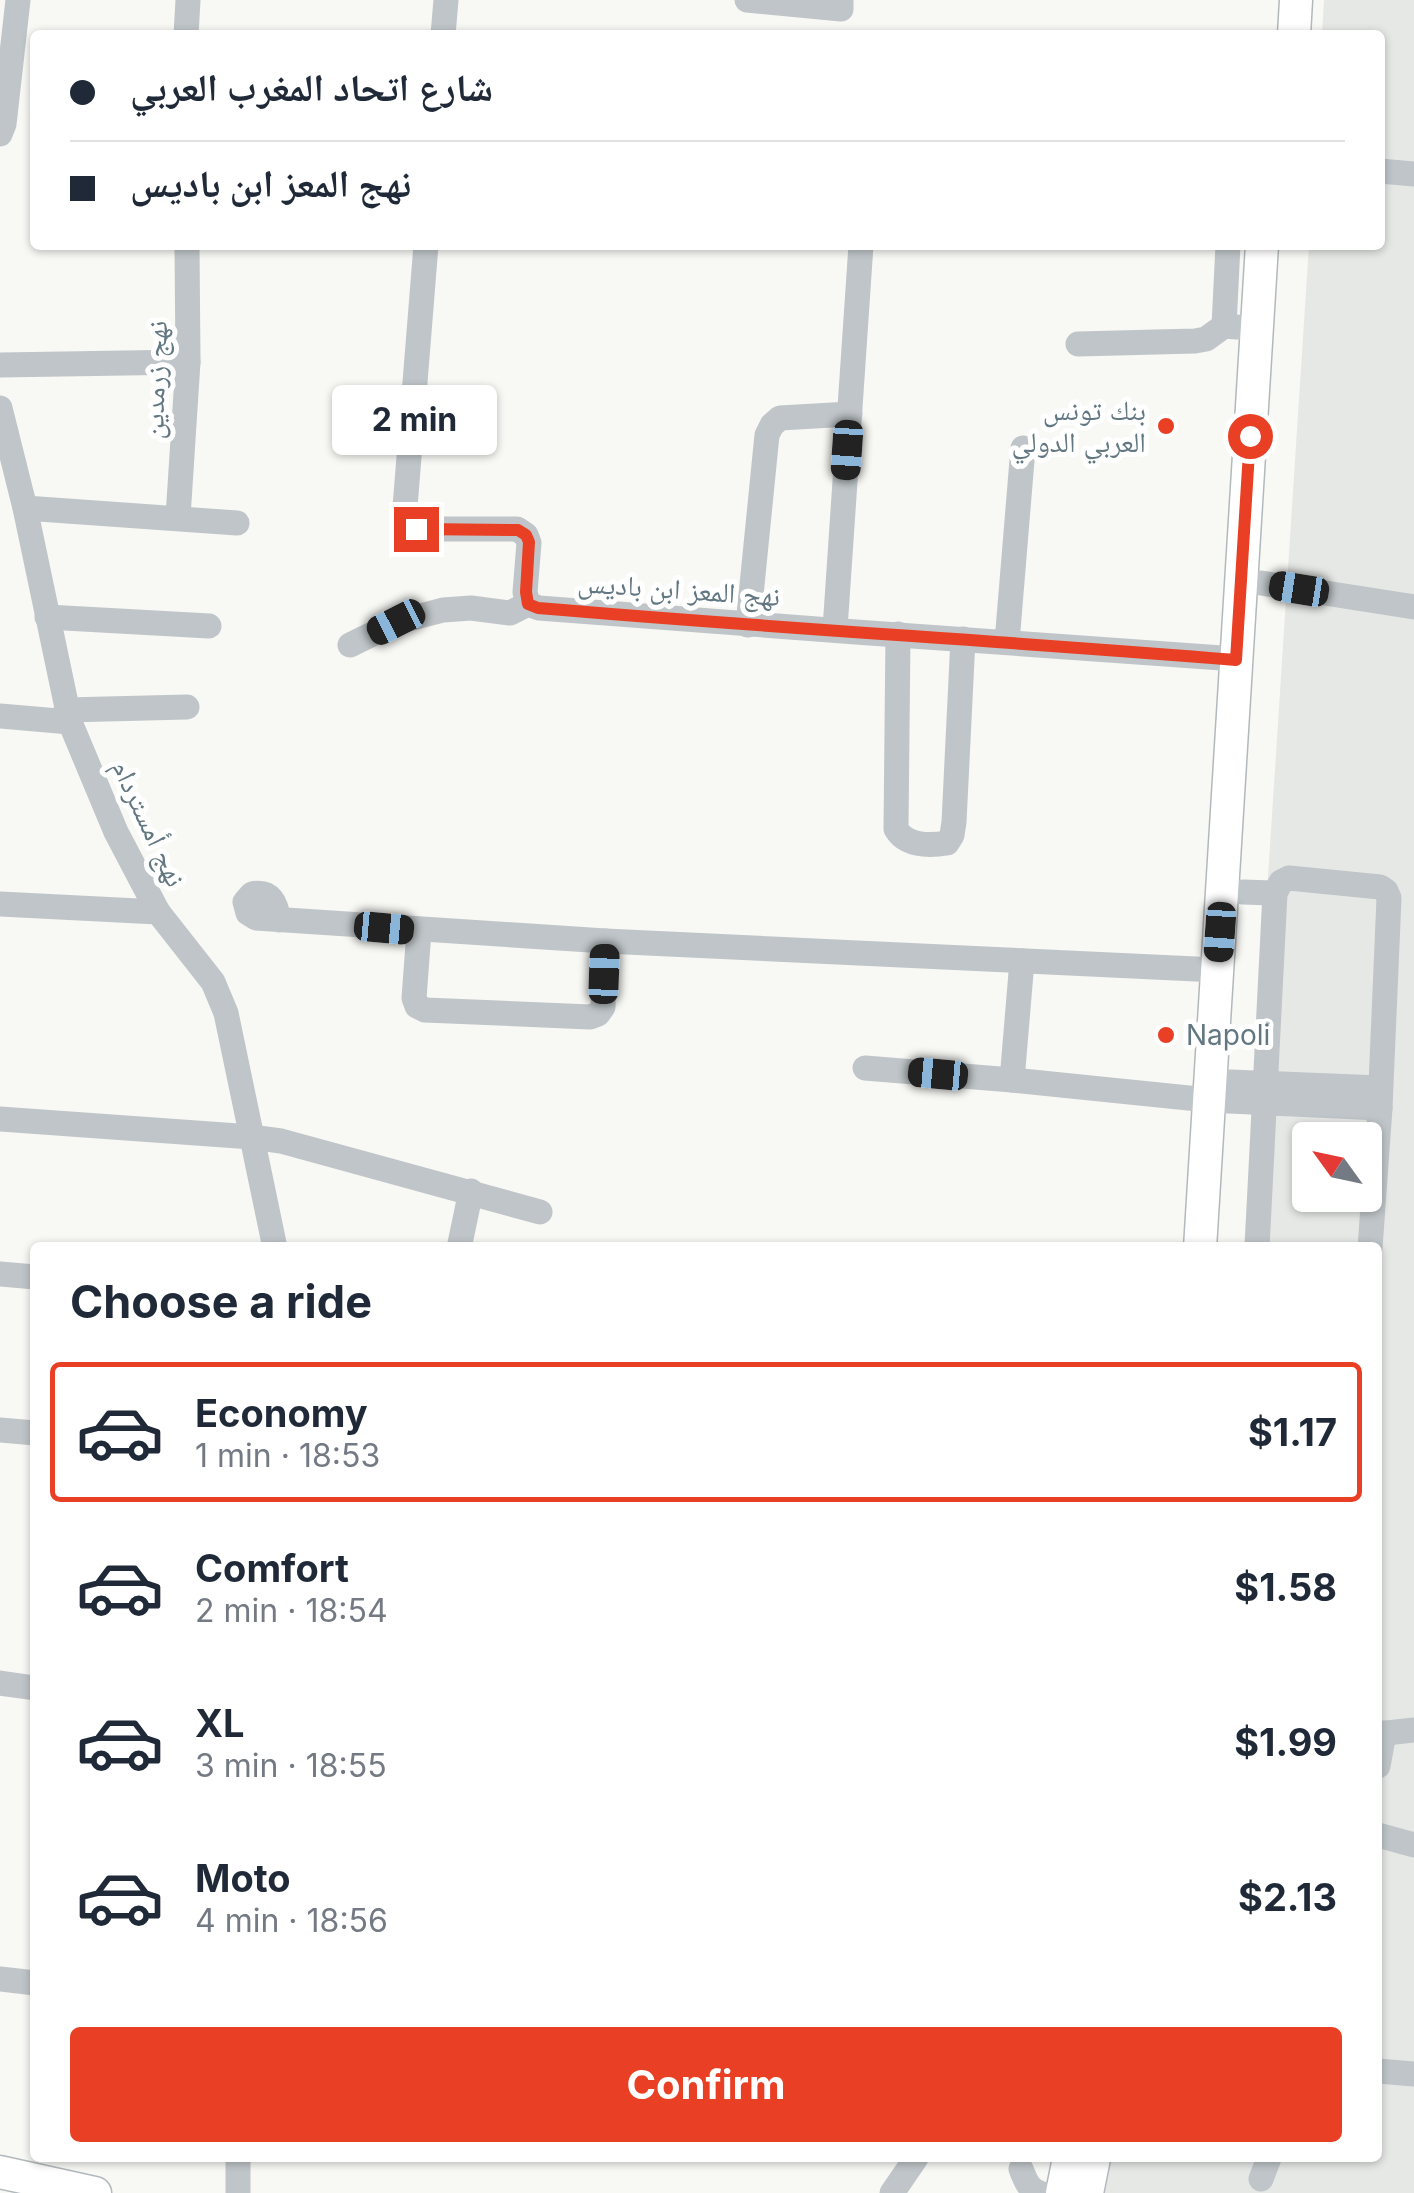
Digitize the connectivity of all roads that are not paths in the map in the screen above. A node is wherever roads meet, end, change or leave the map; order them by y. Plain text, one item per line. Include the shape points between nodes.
1 (18, 0) edge
2 (188, 0) edge
3 (446, 0) edge
4 (747, 0) edge
5 (842, 0) edge
6 (1276, 0) edge
7 (1296, 0) edge
8 (186, 30) edge
9 (443, 30) edge
10 (1274, 30) edge
11 (1294, 30) edge
12 (0, 134) edge
13 (1385, 171) edge
14 (1414, 174) edge
15 (187, 250) edge
16 (426, 250) edge
17 (861, 250) edge
18 (1229, 250) edge
19 (1261, 250) edge
20 (1282, 250) edge
21 (1240, 327) junction
22 (1078, 344) dead end
23 (188, 362) junction
24 (0, 365) edge
25 (0, 408) edge
26 (850, 414) junction
27 (1024, 448) dead end
28 (8, 476) edge
29 (25, 508) junction
30 (178, 517) junction
31 (237, 523) dead end
32 (1251, 582) junction
33 (528, 604) junction
34 (1414, 607) edge
35 (46, 617) junction
36 (209, 626) dead end
37 (748, 626) junction
38 (834, 629) junction
39 (898, 634) junction
40 (963, 639) junction
41 (1006, 642) junction
42 (350, 645) dead end
43 (1236, 660) junction
44 (188, 707) dead end
45 (0, 716) edge
46 (68, 716) junction
47 (1259, 893) junction
48 (0, 904) edge
49 (158, 912) junction
50 (279, 920) dead end
51 (418, 930) junction
52 (605, 941) junction
53 (1022, 961) junction
54 (1217, 970) junction
55 (865, 1068) dead end
56 (1012, 1080) junction
57 (1266, 1093) junction
58 (1223, 1095) junction
59 (1380, 1098) junction
60 (0, 1119) edge
61 (252, 1136) junction
62 (471, 1192) junction
63 (540, 1212) dead end
64 (274, 1242) edge
65 (460, 1242) edge
66 (1201, 1242) edge
67 (1221, 1242) edge
68 (1258, 1242) edge
69 (1370, 1242) edge
70 (0, 1274) edge
71 (30, 1277) edge
72 (0, 1430) edge
73 (30, 1433) edge
74 (0, 1683) edge
75 (30, 1687) edge
76 (1414, 1730) edge
77 (1382, 1734) edge
78 (1382, 1836) edge
79 (1414, 1844) edge
80 (0, 1979) edge
81 (30, 1982) edge
82 (1382, 2071) edge
83 (1414, 2074) edge
84 (238, 2162) edge
85 (913, 2162) edge
86 (1068, 2162) edge
87 (1093, 2162) edge
88 (1022, 2168) dead end
89 (0, 2172) edge
90 (95, 2193) edge
91 (238, 2193) edge
92 (892, 2193) edge
93 (1040, 2193) edge
94 (1062, 2193) edge
95 (1088, 2193) edge

1 - 12 street
2 - 8 street
3 - 9 street
4 - 5 street via 841,10
6 - 10 main road
7 - 11 main road
13 - 14 street
15 - 23 street, نهج زرمدين
16 - 33 street via 406,522 416,529 526,535
17 - 26 street
18 - 21 street
19 - 21 main road
20 - 32 main road
21 - 22 street via 1176,344
21 - 32 main road
23 - 24 street
23 - 30 street, نهج زرمدين
25 - 28 street, نهج أمستردام
26 - 37 street via 780,418 767,435
26 - 38 street
27 - 41 street
28 - 29 street, نهج أمستردام
29 - 30 street
29 - 35 street, نهج أمستردام
30 - 31 street
32 - 34 street
32 - 43 main road
32 - 47 main road
33 - 37 street, نهج المعز ابن باديس
33 - 42 street, نهج المعز ابن باديس via 510,613 433,612
35 - 36 street
35 - 46 street, نهج أمستردام
37 - 38 street, نهج المعز ابن باديس
38 - 39 street, نهج المعز ابن باديس
39 - 40 street, نهج المعز ابن باديس
39 - 40 street via 896,830 908,842 947,843 952,835
40 - 41 street, نهج المعز ابن باديس
41 - 43 street, نهج المعز ابن باديس
43 - 54 main road
44 - 46 street
45 - 46 street
46 - 49 street, نهج أمستردام
47 - 57 street
47 - 58 main road
47 - 59 street via 1289,878 1386,891
48 - 49 street
49 - 61 street, نهج أمستردام via 219,994
50 - 51 street
51 - 52 street
51 - 52 street via 414,998 425,1010 598,1014
52 - 53 street
53 - 54 street
53 - 56 street
54 - 58 main road
55 - 56 street
56 - 58 street
57 - 58 street
57 - 59 street
57 - 68 street
58 - 66 main road
58 - 67 main road
59 - 69 street
60 - 61 street
61 - 62 street
61 - 64 street, نهج أمستردام
62 - 63 street
62 - 65 street
70 - 71 street
72 - 73 street
74 - 75 street
76 - 77 street
78 - 79 street
80 - 81 street
82 - 83 street
84 - 91 street
85 - 92 street
86 - 94 main road
87 - 95 main road
88 - 93 street
89 - 90 main road

